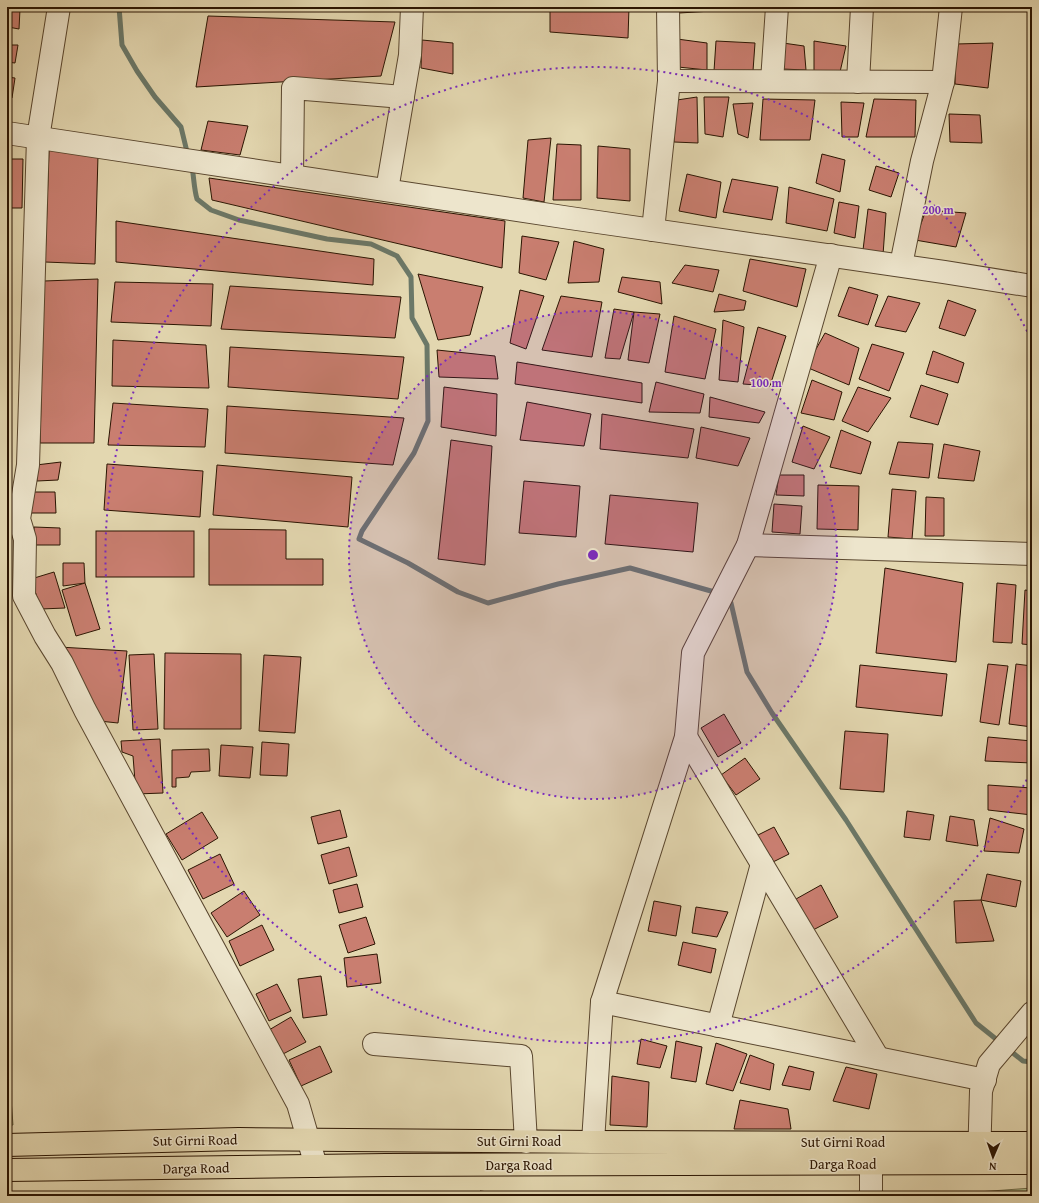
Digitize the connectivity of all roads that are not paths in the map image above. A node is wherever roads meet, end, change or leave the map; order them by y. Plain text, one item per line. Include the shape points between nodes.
1 (59, 7) edge
2 (412, 7) edge
3 (668, 7) edge
4 (777, 7) edge
5 (862, 7) edge
6 (951, 7) edge
7 (669, 81) junction
8 (772, 81) junction
9 (858, 82) junction
10 (943, 82) junction
11 (403, 97) junction
12 (7, 133) edge
13 (38, 138) junction
14 (292, 175) junction
15 (387, 190) junction
16 (653, 230) junction
17 (831, 255) junction
18 (901, 265) junction
19 (1032, 286) edge
20 (748, 545) junction
21 (1032, 554) edge
22 (686, 737) junction
23 (762, 864) junction
24 (602, 1002) junction
25 (1032, 1013) edge
26 (718, 1026) junction
27 (374, 1044) dead end
28 (878, 1058) junction
29 (987, 1072) junction
30 (308, 1140) junction
31 (526, 1142) junction
32 (593, 1142) junction
33 (871, 1142) junction
34 (980, 1142) junction
35 (1032, 1142) edge
36 (7, 1145) edge
37 (978, 1163) junction
38 (1032, 1163) edge
39 (871, 1164) junction
40 (316, 1166) junction
41 (7, 1170) edge
42 (871, 1196) edge

1 - 13 street
2 - 11 street via 410,55
3 - 7 street
4 - 8 street
5 - 9 street
6 - 10 street
7 - 8 street
7 - 16 street
8 - 9 street
9 - 10 street
10 - 18 street via 922,161
11 - 14 street via 293,88
11 - 15 street
12 - 13 street
13 - 14 street
13 - 30 street via 28,464 19,519 25,539 24,596 298,1104
14 - 15 street
15 - 16 street
16 - 17 street
17 - 18 street
17 - 20 street
18 - 19 street
20 - 21 street
20 - 22 street via 693,653
22 - 23 street
22 - 24 street
23 - 26 street
23 - 28 street
24 - 26 street
24 - 32 street
25 - 29 street
26 - 28 street
27 - 31 street via 521,1056
28 - 29 street
29 - 34 street via 981,1091
30 - 31 main road, Sut Girni Road
30 - 36 main road, Sut Girni Road via 239,1139
30 - 40 street
31 - 32 main road, Sut Girni Road
32 - 33 main road, Sut Girni Road
33 - 34 main road, Sut Girni Road
33 - 39 street
34 - 35 main road, Sut Girni Road
34 - 37 street
37 - 38 main road, Darga Road
37 - 39 main road, Darga Road
39 - 40 main road, Darga Road
39 - 42 street
40 - 41 main road, Darga Road

